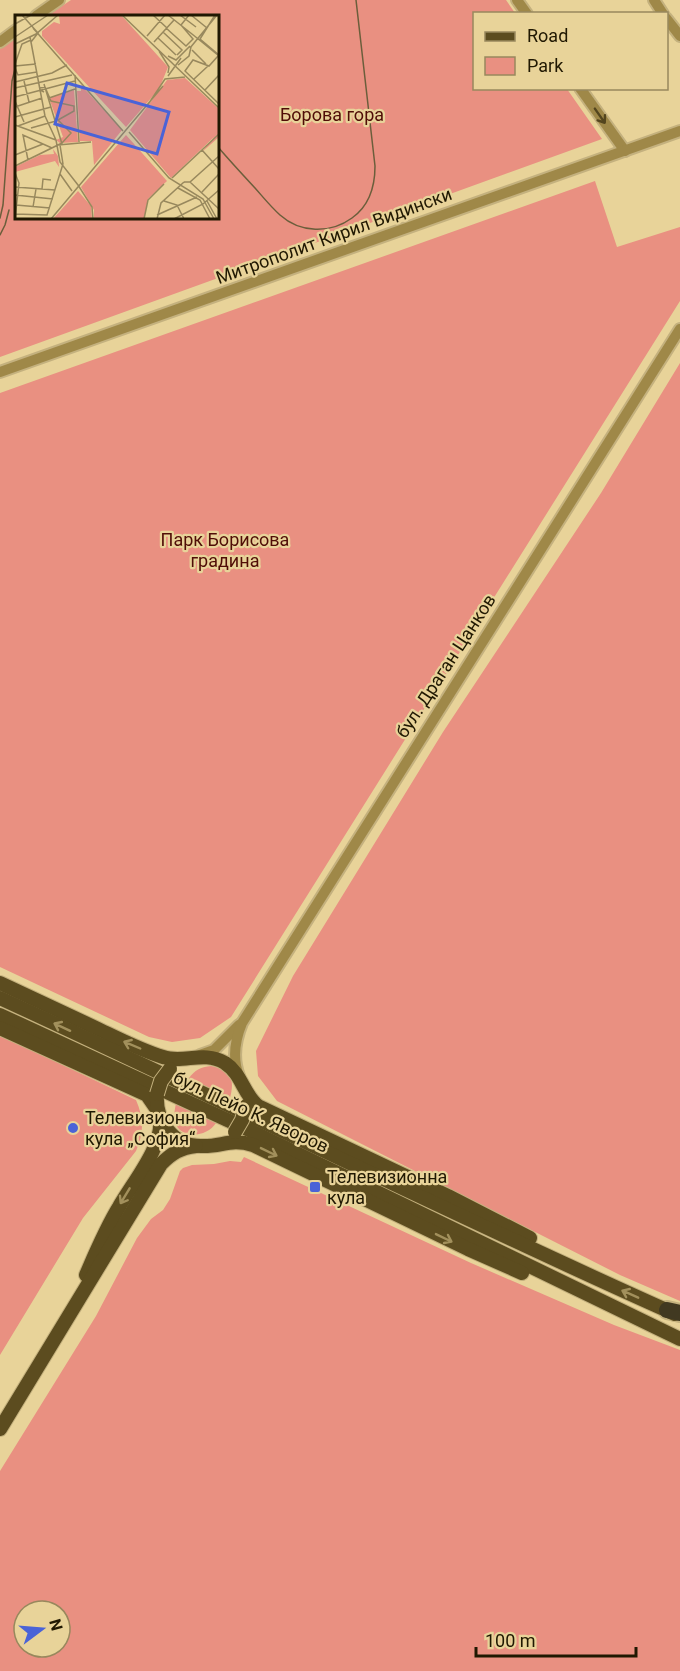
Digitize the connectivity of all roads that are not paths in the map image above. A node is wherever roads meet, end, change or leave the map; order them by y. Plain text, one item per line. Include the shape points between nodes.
1 (59, 0) edge
2 (47, 4) edge
3 (668, 21) edge
4 (15, 31) edge
5 (680, 36) edge
6 (0, 42) edge
7 (581, 90) edge
8 (680, 131) edge
9 (625, 151) junction
10 (680, 329) edge
11 (0, 372) edge
12 (0, 983) edge
13 (0, 999) edge
14 (0, 1015) edge
15 (242, 1023) junction
16 (0, 1028) edge
17 (192, 1058) junction
18 (243, 1084) junction
19 (159, 1115) junction
20 (213, 1145) junction
21 (198, 1146) junction
22 (592, 1277) junction
23 (584, 1293) junction
24 (71, 1312) junction
25 (676, 1313) edge
26 (680, 1339) edge
27 (0, 1429) edge

1 - 2 street
3 - 5 street
4 - 6 street
7 -> 9 street
8 - 9 street, Митрополит Кирил Видински
9 - 11 street, Митрополит Кирил Видински
10 - 15 street, бул. Драган Цанков
17 -> 12 main road via 156,1055
22 -> 13 main road, бул. Пейо К. Яворов
14 - 23 main road, бул. Пейо К. Яворов via 249,1130
15 - 17 street, бул. Драган Цанков via 214,1050
15 - 18 street, бул. Драган Цанков via 235,1060
16 - 19 main road via 147,1095
17 - 18 main road via 222,1061
17 - 19 main road, bridge via 180,1061 161,1082 157,1094
18 - 20 main road, bridge via 246,1106 242,1120 235,1132
18 - 22 main road via 252,1101 264,1110 448,1196 565,1256
19 - 21 main road via 176,1138
19 -> 24 main road via 161,1127 156,1146 118,1207
20 - 21 main road
20 -> 23 main road via 242,1141 253,1145 468,1249 553,1286
21 - 24 main road via 176,1151 161,1164
25 -> 22 main road, бул. Пейо К. Яворов
23 - 26 main road, бул. Пейо К. Яворов
24 - 27 main road

